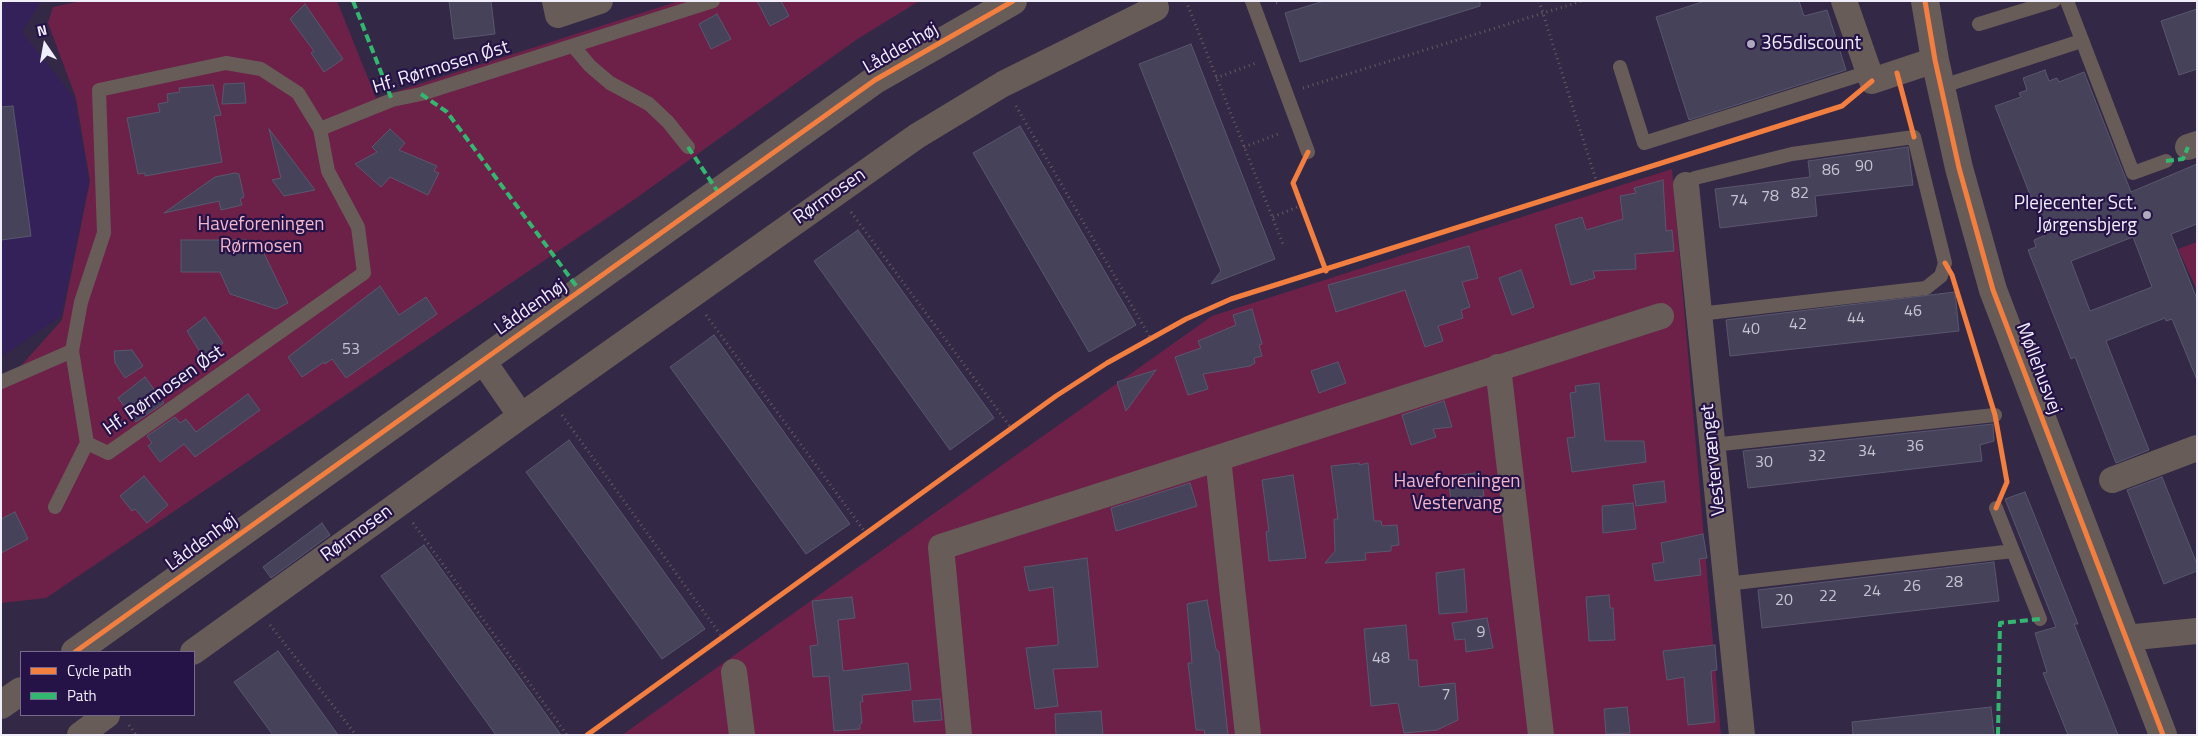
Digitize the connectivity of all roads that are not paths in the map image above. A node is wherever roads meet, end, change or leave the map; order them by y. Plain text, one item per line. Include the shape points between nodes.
1 (555, 1) edge
2 (600, 1) edge
3 (713, 1) edge
4 (1013, 1) edge
5 (1252, 1) edge
6 (1844, 1) edge
7 (1925, 1) edge
8 (2054, 1) edge
9 (2067, 1) edge
10 (1162, 4) edge
11 (1979, 24) dead end
12 (2081, 41) junction
13 (574, 47) junction
14 (1934, 60) junction
15 (1620, 67) dead end
16 (1869, 72) junction
17 (1940, 87) junction
18 (320, 129) junction
19 (688, 147) dead end
20 (1308, 152) dead end
21 (2166, 161) dead end
22 (1686, 185) joint
23 (1699, 314) junction
24 (1661, 316) dead end
25 (72, 351) junction
26 (483, 361) junction
27 (1498, 367) junction
28 (1, 382) edge
29 (1995, 415) dead end
30 (521, 416) junction
31 (87, 443) junction
32 (1712, 445) junction
33 (2197, 448) edge
34 (1218, 458) junction
35 (2112, 480) dead end
36 (56, 507) dead end
37 (1996, 508) dead end
38 (2013, 552) junction
39 (1726, 584) junction
40 (2040, 619) dead end
41 (2197, 631) edge
42 (2125, 638) junction
43 (76, 651) edge
44 (194, 651) edge
45 (734, 672) dead end
46 (20, 692) edge
47 (1, 705) edge
48 (106, 716) edge
49 (80, 735) edge
50 (742, 735) edge
51 (959, 735) edge
52 (1248, 735) edge
53 (1541, 735) edge
54 (1742, 735) edge
55 (2163, 735) edge

1 - 2 street via 558,15
3 - 13 lane, Hf. Rørmosen Øst
4 - 26 street, Låddenhøj via 875,80
5 - 20 lane
6 - 16 street
7 - 14 street, Møllehusvej
8 - 11 lane
9 - 12 lane
10 - 30 street, Rørmosen via 1003,84 917,136
12 - 17 lane
12 - 21 lane via 2133,173
13 - 18 lane, Hf. Rørmosen Øst via 392,100
13 - 19 lane via 610,83 649,104
14 - 16 street via 1872,81
14 - 17 street, Møllehusvej
15 - 16 lane via 1644,143
17 - 42 street, Møllehusvej via 1963,185 1995,297
18 - 25 lane, Hf. Rørmosen Øst via 298,93 261,69 226,63 99,90 104,233 81,302
18 - 31 lane, Hf. Rørmosen Øst via 328,172 358,227 364,273 108,453
22 - 23 street, Vestervænget
22 - 23 lane via 1695,178 1792,154 1914,137 1945,263 1941,276 1926,288
23 - 32 street, Vestervænget
24 - 27 street
25 - 28 lane
25 - 31 lane, Hf. Rørmosen Øst
26 - 30 street
26 - 43 street, Låddenhøj
27 - 34 street
27 - 53 street
29 - 32 lane
30 - 44 street, Rørmosen
31 - 36 lane
32 - 39 street, Vestervænget
33 - 35 street
34 - 51 street via 941,547
34 - 52 street
37 - 38 lane
38 - 39 lane
38 - 40 lane
39 - 54 street, Vestervænget
41 - 42 street
42 - 55 street, Møllehusvej
45 - 50 street
46 - 47 street
48 - 49 street

